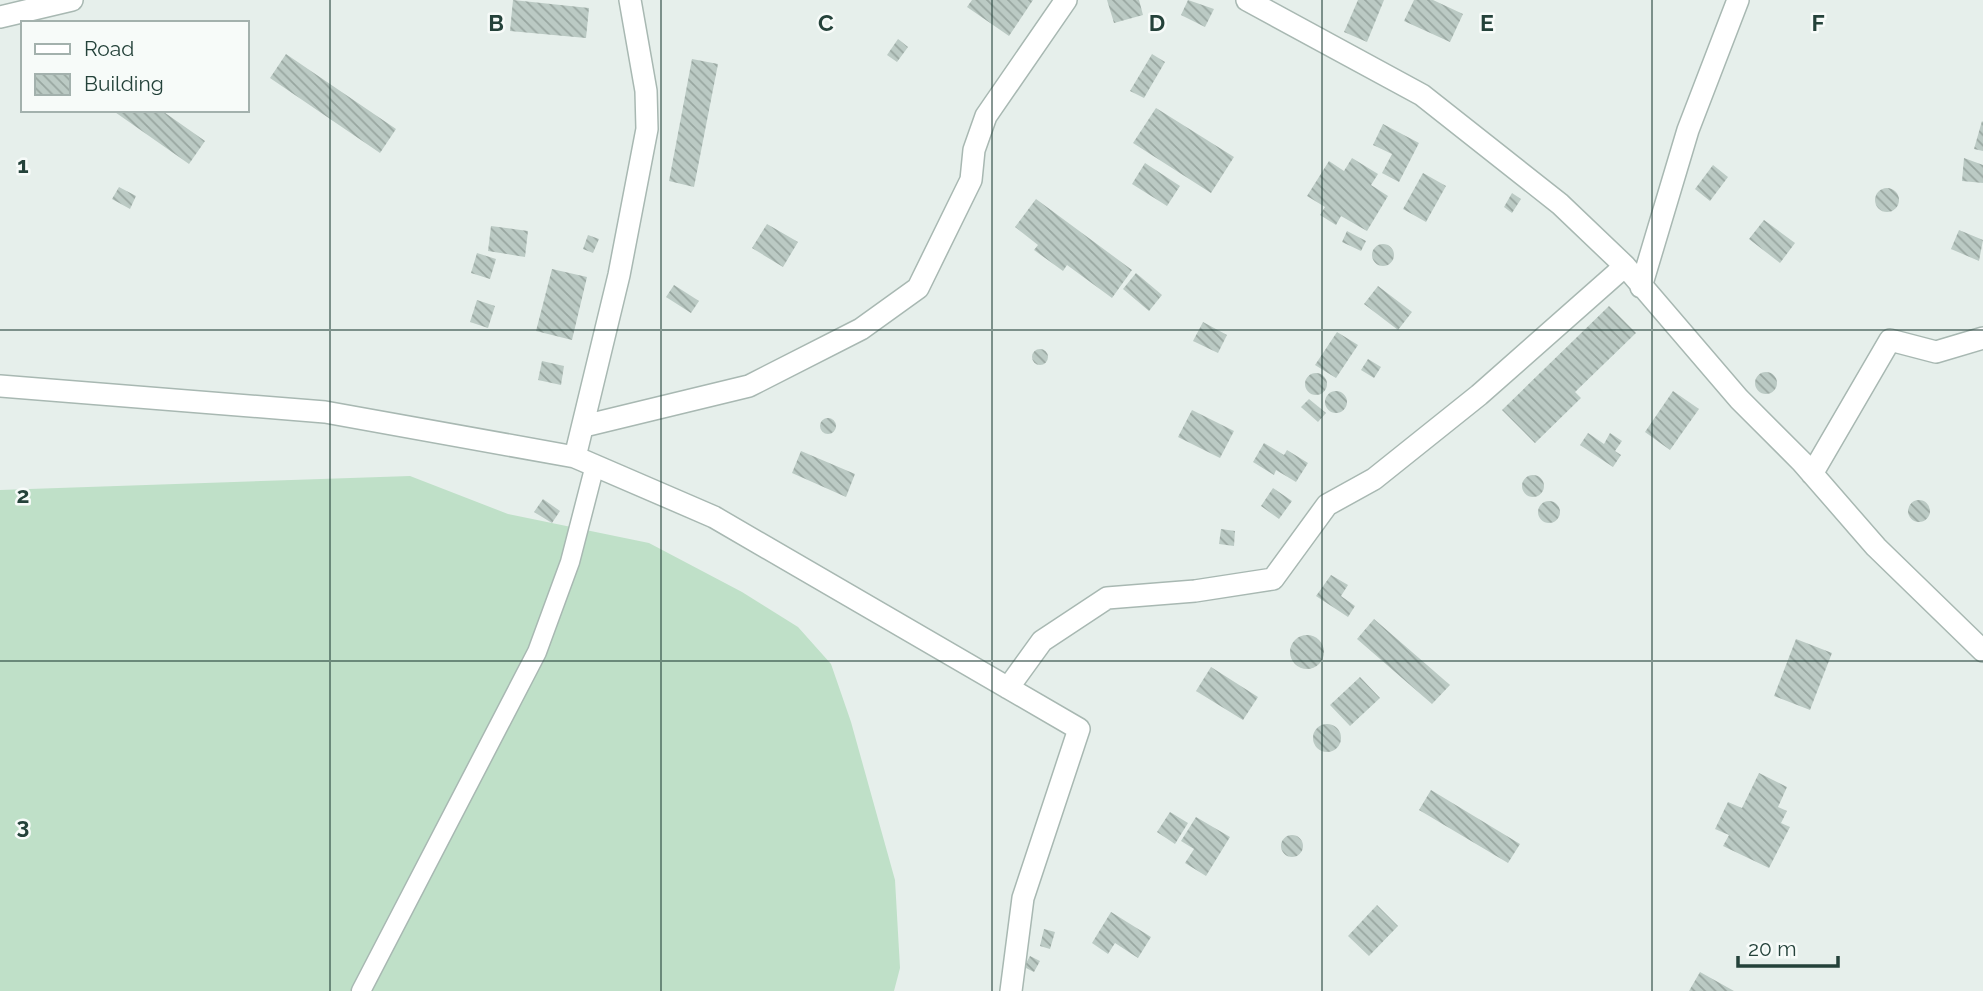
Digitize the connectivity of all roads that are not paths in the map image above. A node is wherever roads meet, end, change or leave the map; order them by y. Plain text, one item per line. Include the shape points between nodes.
1 (72, 0) edge
2 (631, 0) edge
3 (1066, 0) edge
4 (1247, 0) edge
5 (1738, 0) edge
6 (0, 17) edge
7 (1625, 266) junction
8 (1641, 287) junction
9 (1983, 338) edge
10 (0, 386) edge
11 (584, 426) junction
12 (575, 457) junction
13 (595, 465) junction
14 (1812, 474) junction
15 (1983, 651) edge
16 (1008, 688) junction
17 (362, 991) edge
18 (1011, 991) edge

1 - 6 street
2 - 11 street via 646,91 647,129
3 - 11 street via 986,116 974,150 971,180 918,288 861,329 749,386
4 - 7 street via 1422,95 1560,204
5 - 8 street via 1688,130
7 - 8 street
7 - 16 street via 1479,395 1374,479 1326,505 1273,579 1107,598 1042,641
8 - 14 street
9 - 14 street via 1936,352 1890,340
10 - 12 street via 325,412
11 - 12 street
12 - 13 street
13 - 16 street via 714,517
13 - 17 lane via 570,562 537,652
14 - 15 street via 1875,547
16 - 18 street via 1079,729 1023,898

